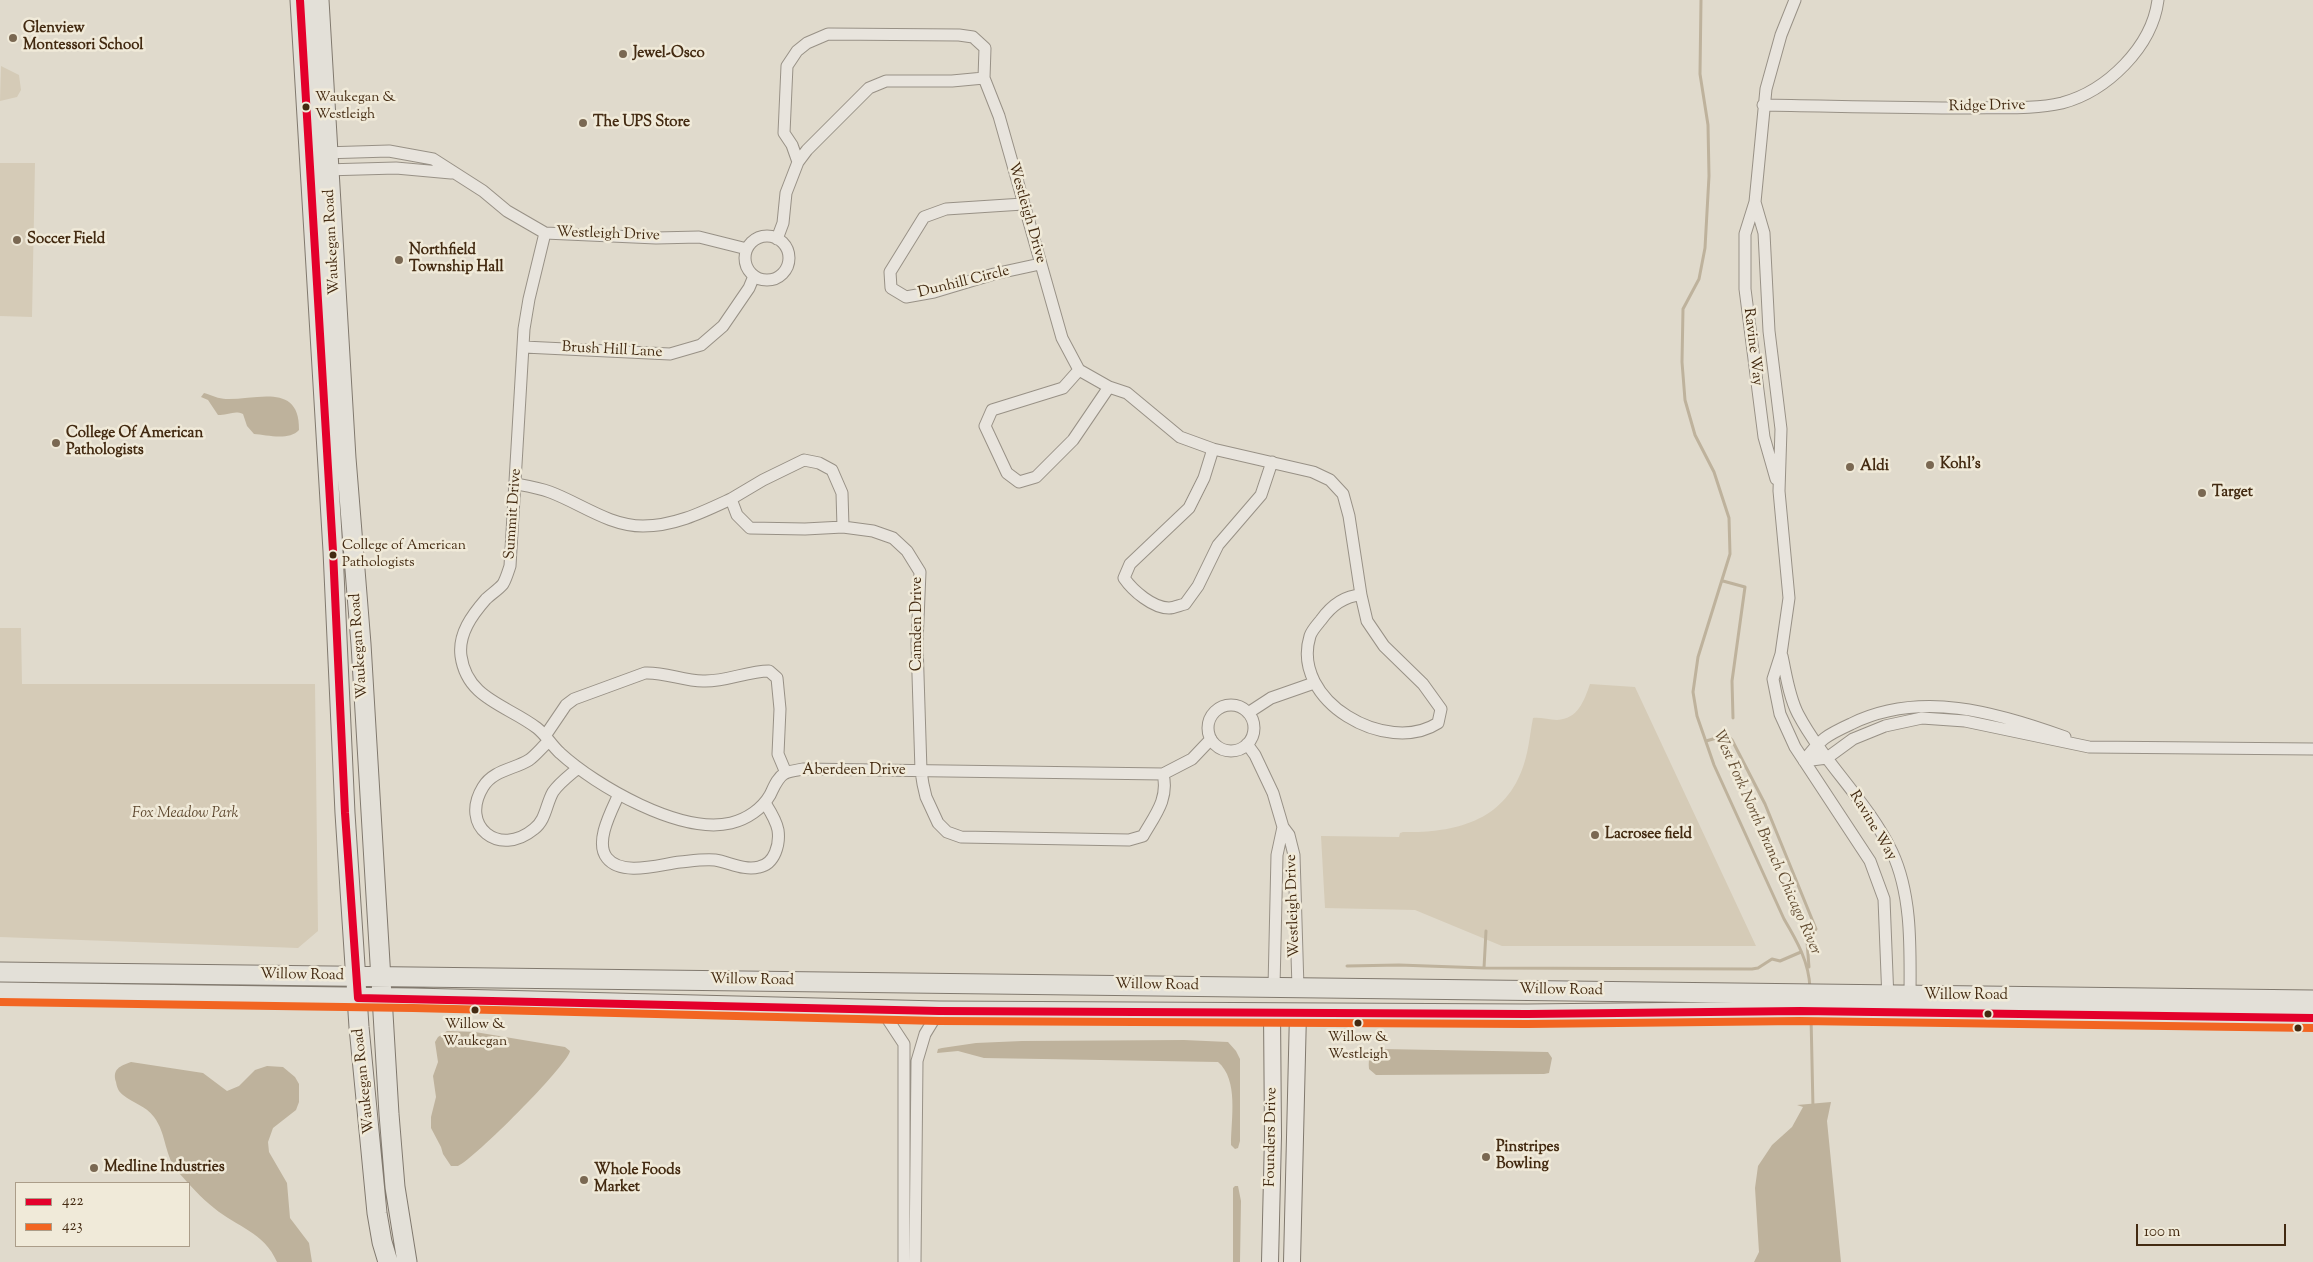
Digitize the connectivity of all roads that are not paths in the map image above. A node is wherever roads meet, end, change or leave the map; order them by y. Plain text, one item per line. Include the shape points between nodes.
1 (300, 0) edge
2 (319, 0) edge
3 (1795, 0) edge
4 (2158, 0) edge
5 (984, 78) junction
6 (1763, 105) junction
7 (329, 162) junction
8 (798, 162) junction
9 (310, 163) junction
10 (455, 174) junction
11 (1755, 202) junction
12 (1023, 204) junction
13 (544, 233) junction
14 (777, 239) junction
15 (747, 248) junction
16 (1040, 264) junction
17 (754, 276) junction
18 (524, 347) junction
19 (1079, 370) junction
20 (1109, 387) junction
21 (1213, 449) junction
22 (1272, 462) junction
23 (516, 484) junction
24 (1779, 491) junction
25 (731, 498) junction
26 (843, 526) junction
27 (1361, 595) junction
28 (1781, 654) junction
29 (1314, 683) junction
30 (1248, 713) junction
31 (547, 739) junction
32 (1211, 739) junction
33 (1817, 743) junction
34 (1247, 744) junction
35 (2089, 747) junction
36 (2313, 750) edge
37 (1827, 758) junction
38 (1804, 761) junction
39 (578, 768) junction
40 (921, 771) junction
41 (786, 773) junction
42 (1163, 774) junction
43 (619, 794) junction
44 (765, 803) junction
45 (1283, 827) junction
46 (0, 972) edge
47 (356, 977) junction
48 (382, 978) junction
49 (1274, 987) junction
50 (1298, 988) junction
51 (0, 992) edge
52 (358, 998) junction
53 (383, 998) junction
54 (2313, 1000) edge
55 (1800, 1004) junction
56 (1888, 1005) junction
57 (1910, 1005) junction
58 (2055, 1006) junction
59 (881, 1009) junction
60 (939, 1011) junction
61 (1272, 1012) junction
62 (1298, 1012) junction
63 (2313, 1018) edge
64 (388, 1262) edge
65 (407, 1262) edge
66 (904, 1262) edge
67 (915, 1262) edge
68 (1270, 1262) edge
69 (1292, 1262) edge

1 - 9 main road, Waukegan Road
2 - 7 main road, Waukegan Road
3 - 6 street, Ravine Way via 1781,35
4 - 6 street, Ridge Drive via 2147,34 2131,57 2107,80 2064,102 1994,108
5 - 8 street via 886,81 869,88
5 - 8 street, Westleigh Drive via 985,48 973,38 959,35 828,34 812,40 797,51 787,66 784,133
5 - 12 street, Westleigh Drive via 999,116
6 - 11 street, Ravine Way
7 - 9 street, Westleigh Drive
7 - 9 street, Westleigh Drive
7 - 10 street, Westleigh Drive
7 - 10 street, Westleigh Drive via 389,151 433,159
7 - 48 main road, Waukegan Road
8 - 14 street via 786,193 783,223
9 - 47 main road, Waukegan Road
10 - 13 street, Westleigh Drive
11 - 24 street, Ravine Way via 1764,233 1769,331 1781,430
11 - 24 street, Ravine Way via 1746,234 1745,289 1764,437
12 - 16 street, Westleigh Drive
12 - 16 street, Dunhill Circle via 946,209 924,217 890,272 891,288 906,297
13 - 15 street, Westleigh Drive via 699,237
13 - 18 street, Summit Drive via 528,299
14 - 15 street via 760,237
14 - 17 street via 788,251 787,268 775,279 764,280
15 - 17 street via 746,267
16 - 19 street, Westleigh Drive via 1062,338
17 - 18 street, Brush Hill Lane via 723,326 701,345 670,354
18 - 23 street, Summit Drive
19 - 20 street
19 - 20 street via 1063,388 992,410 985,426 1007,473 1019,482 1036,477 1073,440
20 - 21 street via 1128,393 1180,437
21 - 22 street
21 - 22 street via 1204,478 1189,508 1130,564 1124,578 1146,600 1169,608 1185,604 1198,586 1218,545 1261,495
22 - 27 street via 1313,472 1330,480 1343,494
23 - 25 street via 549,491 614,521 642,526 696,516
23 - 31 street, Summit Drive via 510,566 503,583 471,617 462,636 460,654 465,674 480,694 538,729
24 - 28 street, Ravine Way via 1789,598
25 - 26 street, Camden Drive via 737,514 750,528
25 - 26 street via 804,460 819,463 832,470 842,493
26 - 40 street, Camden Drive via 893,538 920,572
27 - 29 street via 1347,595 1328,611 1310,635 1307,665
27 - 29 street via 1373,632 1423,684 1441,709 1438,723 1426,731 1401,733 1380,730 1339,713
28 - 33 street, Ravine Way via 1797,713
28 - 38 street, Ravine Way via 1773,679 1780,714
29 - 30 street via 1271,698
30 - 32 street via 1236,705 1221,707 1210,717 1208,732
30 - 34 street via 1254,725
31 - 39 street, Summit Drive
31 - 39 street via 528,760 496,775 482,788 476,814 484,833 506,841 535,829 553,792
31 - 41 street, Aberdeen Drive via 562,710 574,699 645,673 714,681 769,671 777,678 780,709 778,754
32 - 34 street via 1228,750
32 - 42 street, Aberdeen Drive via 1192,759
33 - 35 street via 1870,714 1920,705 2004,716
33 - 37 street, Ravine Way
33 - 38 street
34 - 45 street, Westleigh Drive via 1273,793
35 - 36 street
35 - 37 street via 1965,721 1922,718 1885,726 1861,736
37 - 38 street
37 - 57 street, Ravine Way via 1892,852 1903,887 1908,926
38 - 56 street, Ravine Way via 1870,861 1884,898
39 - 43 street, Summit Drive
40 - 41 street, Aberdeen Drive via 804,769
40 - 42 street, Aberdeen Drive
40 - 42 street, Aberdeen Drive via 926,798 938,823 947,832 961,837 1129,840 1143,836 1161,805 1167,788
41 - 44 street, Summit Drive via 776,782
43 - 44 street, Summit Drive via 653,810 691,823 706,824 731,823 748,816
43 - 44 street via 605,830 603,852 608,860 619,865 643,868 697,860 760,867 776,853 778,831
45 - 49 street, Westleigh Drive via 1277,855
45 - 50 street, Westleigh Drive via 1289,835 1294,855
46 - 47 main road, Willow Road
47 - 48 main road, Willow Road
47 - 52 main road, Waukegan Road
48 - 49 main road, Willow Road
48 - 53 main road, Waukegan Road
49 - 50 main road, Willow Road
49 - 61 main road
50 - 55 main road, Willow Road
50 - 62 main road
51 - 52 main road, Willow Road
52 - 53 main road, Willow Road
52 - 64 main road, Waukegan Road via 377,1213
53 - 59 main road, Willow Road
53 - 65 main road, Waukegan Road via 395,1188
54 - 58 main road, Willow Road
55 - 56 main road, Willow Road
55 - 62 main road, Willow Road via 1527,1014
56 - 57 main road, Willow Road
57 - 58 main road, Willow Road
58 - 63 main road, Willow Road
59 - 60 main road, Willow Road
59 - 66 street via 904,1044
60 - 61 main road, Willow Road
60 - 67 street via 925,1034 917,1061
61 - 62 main road, Willow Road
61 - 68 main road, Founders Drive
62 - 69 main road, Founders Drive

